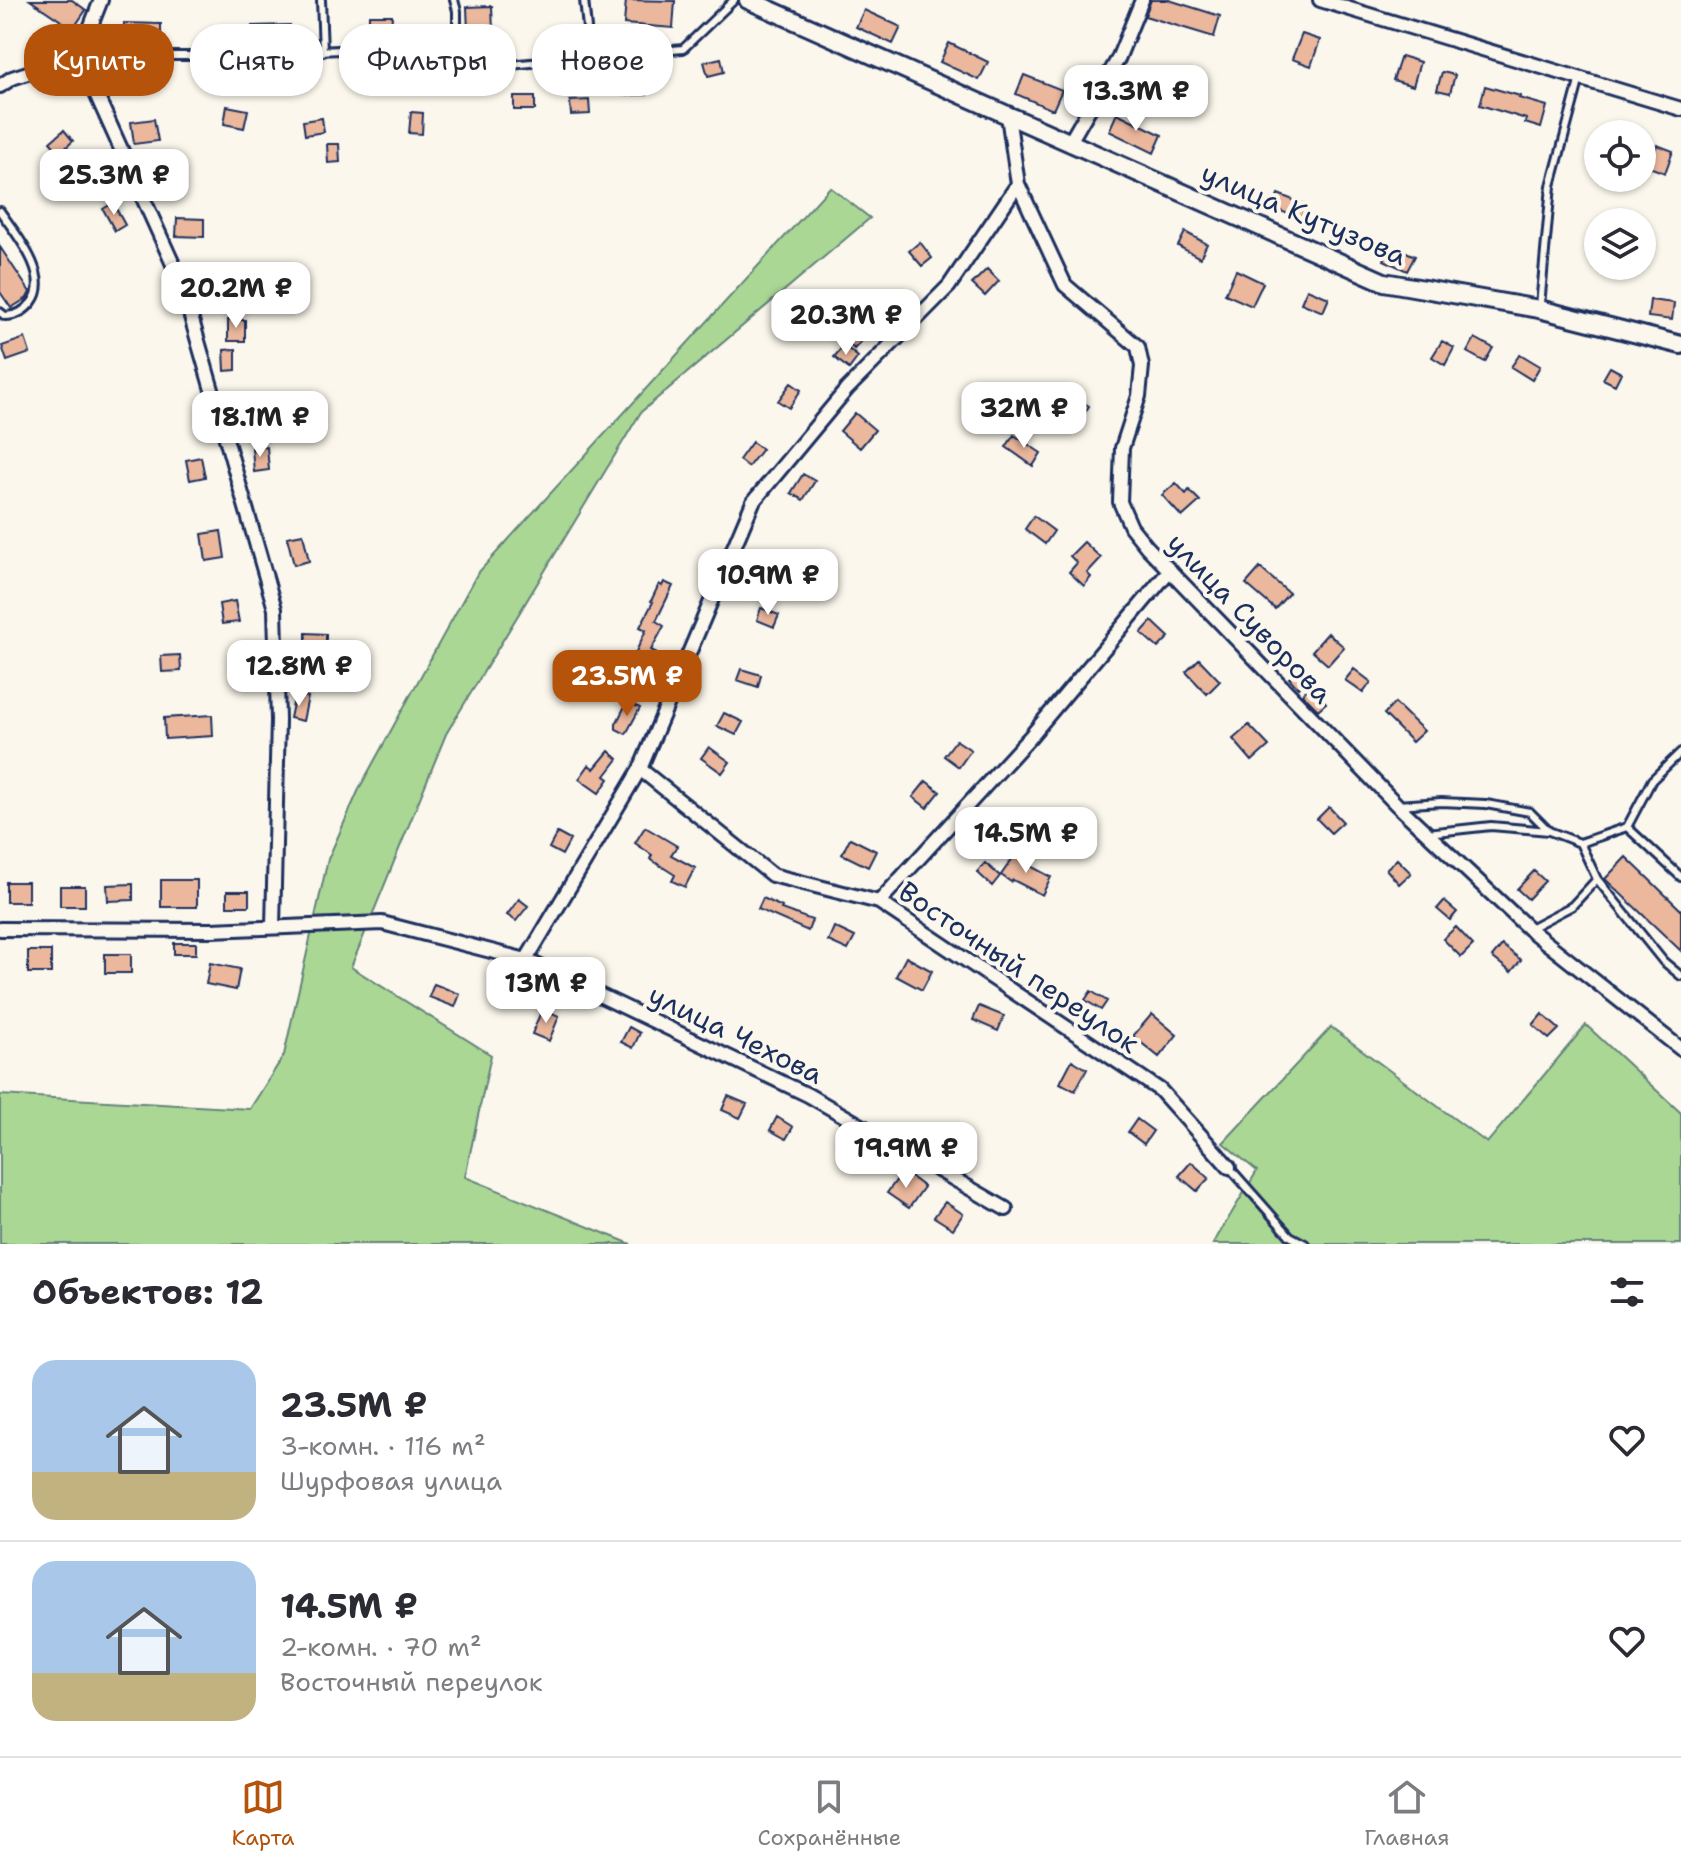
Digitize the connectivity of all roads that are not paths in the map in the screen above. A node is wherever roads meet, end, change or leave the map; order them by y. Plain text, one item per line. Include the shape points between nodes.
1 (101, 0) edge
2 (321, 0) edge
3 (454, 0) edge
4 (584, 0) edge
5 (734, 0) edge
6 (748, 0) edge
7 (1142, 0) edge
8 (1320, 0) edge
9 (92, 24) edge
10 (322, 24) edge
11 (457, 24) edge
12 (587, 24) edge
13 (673, 50) edge
14 (339, 51) edge
15 (323, 52) edge
16 (24, 74) edge
17 (1580, 78) junction
18 (0, 86) edge
19 (97, 96) edge
20 (1681, 109) edge
21 (1008, 116) junction
22 (1070, 142) junction
23 (1018, 184) junction
24 (0, 211) edge
25 (1539, 309) junction
26 (0, 312) edge
27 (1681, 345) edge
28 (1170, 570) junction
29 (1680, 755) edge
30 (640, 769) junction
31 (1397, 805) junction
32 (1627, 827) junction
33 (1549, 831) junction
34 (1427, 833) junction
35 (1580, 843) junction
36 (1681, 877) edge
37 (1597, 879) junction
38 (879, 902) junction
39 (273, 926) junction
40 (0, 929) edge
41 (1529, 929) junction
42 (526, 960) junction
43 (1681, 976) edge
44 (1681, 1049) edge
45 (1229, 1167) joint
46 (1006, 1209) dead end
47 (1305, 1244) edge

1 - 9 street
2 - 10 lane
3 - 11 lane
4 - 12 lane
5 - 13 lane via 683,49
6 - 21 street, улица Кутузова
7 - 22 street via 1118,59
8 - 17 street
14 - 15 lane
16 - 18 street
17 - 20 street
17 - 25 lane via 1551,186
19 - 39 street via 181,282 275,609
21 - 22 street, улица Кутузова
21 - 23 street, улица Суворова
22 - 25 street, улица Кутузова via 1384,282
23 - 28 street, улица Суворова via 1065,285 1138,347 1139,396 1122,448 1120,502 1131,527
23 - 30 street via 949,286 847,389 753,502
24 - 26 lane via 33,260 38,288 28,307 15,316
25 - 27 street, улица Кутузова
28 - 31 street, улица Суворова
28 - 38 street via 1030,737
29 - 32 lane via 1652,780
30 - 38 street, Восточный переулок via 772,875
30 - 42 street
31 - 33 lane via 1486,804 1530,812
31 - 34 street, улица Суворова
32 - 35 lane
32 - 36 lane
33 - 34 lane via 1491,826
33 - 35 lane
34 - 41 street, улица Суворова
35 - 37 lane
37 - 41 lane via 1572,906
37 - 43 lane
38 - 45 street, Восточный переулок via 1160,1090
39 - 40 street, улица Чехова
39 - 42 street, улица Чехова via 382,923
41 - 44 street, улица Суворова
42 - 46 street, улица Чехова via 808,1095
45 - 47 lane via 1290,1236

